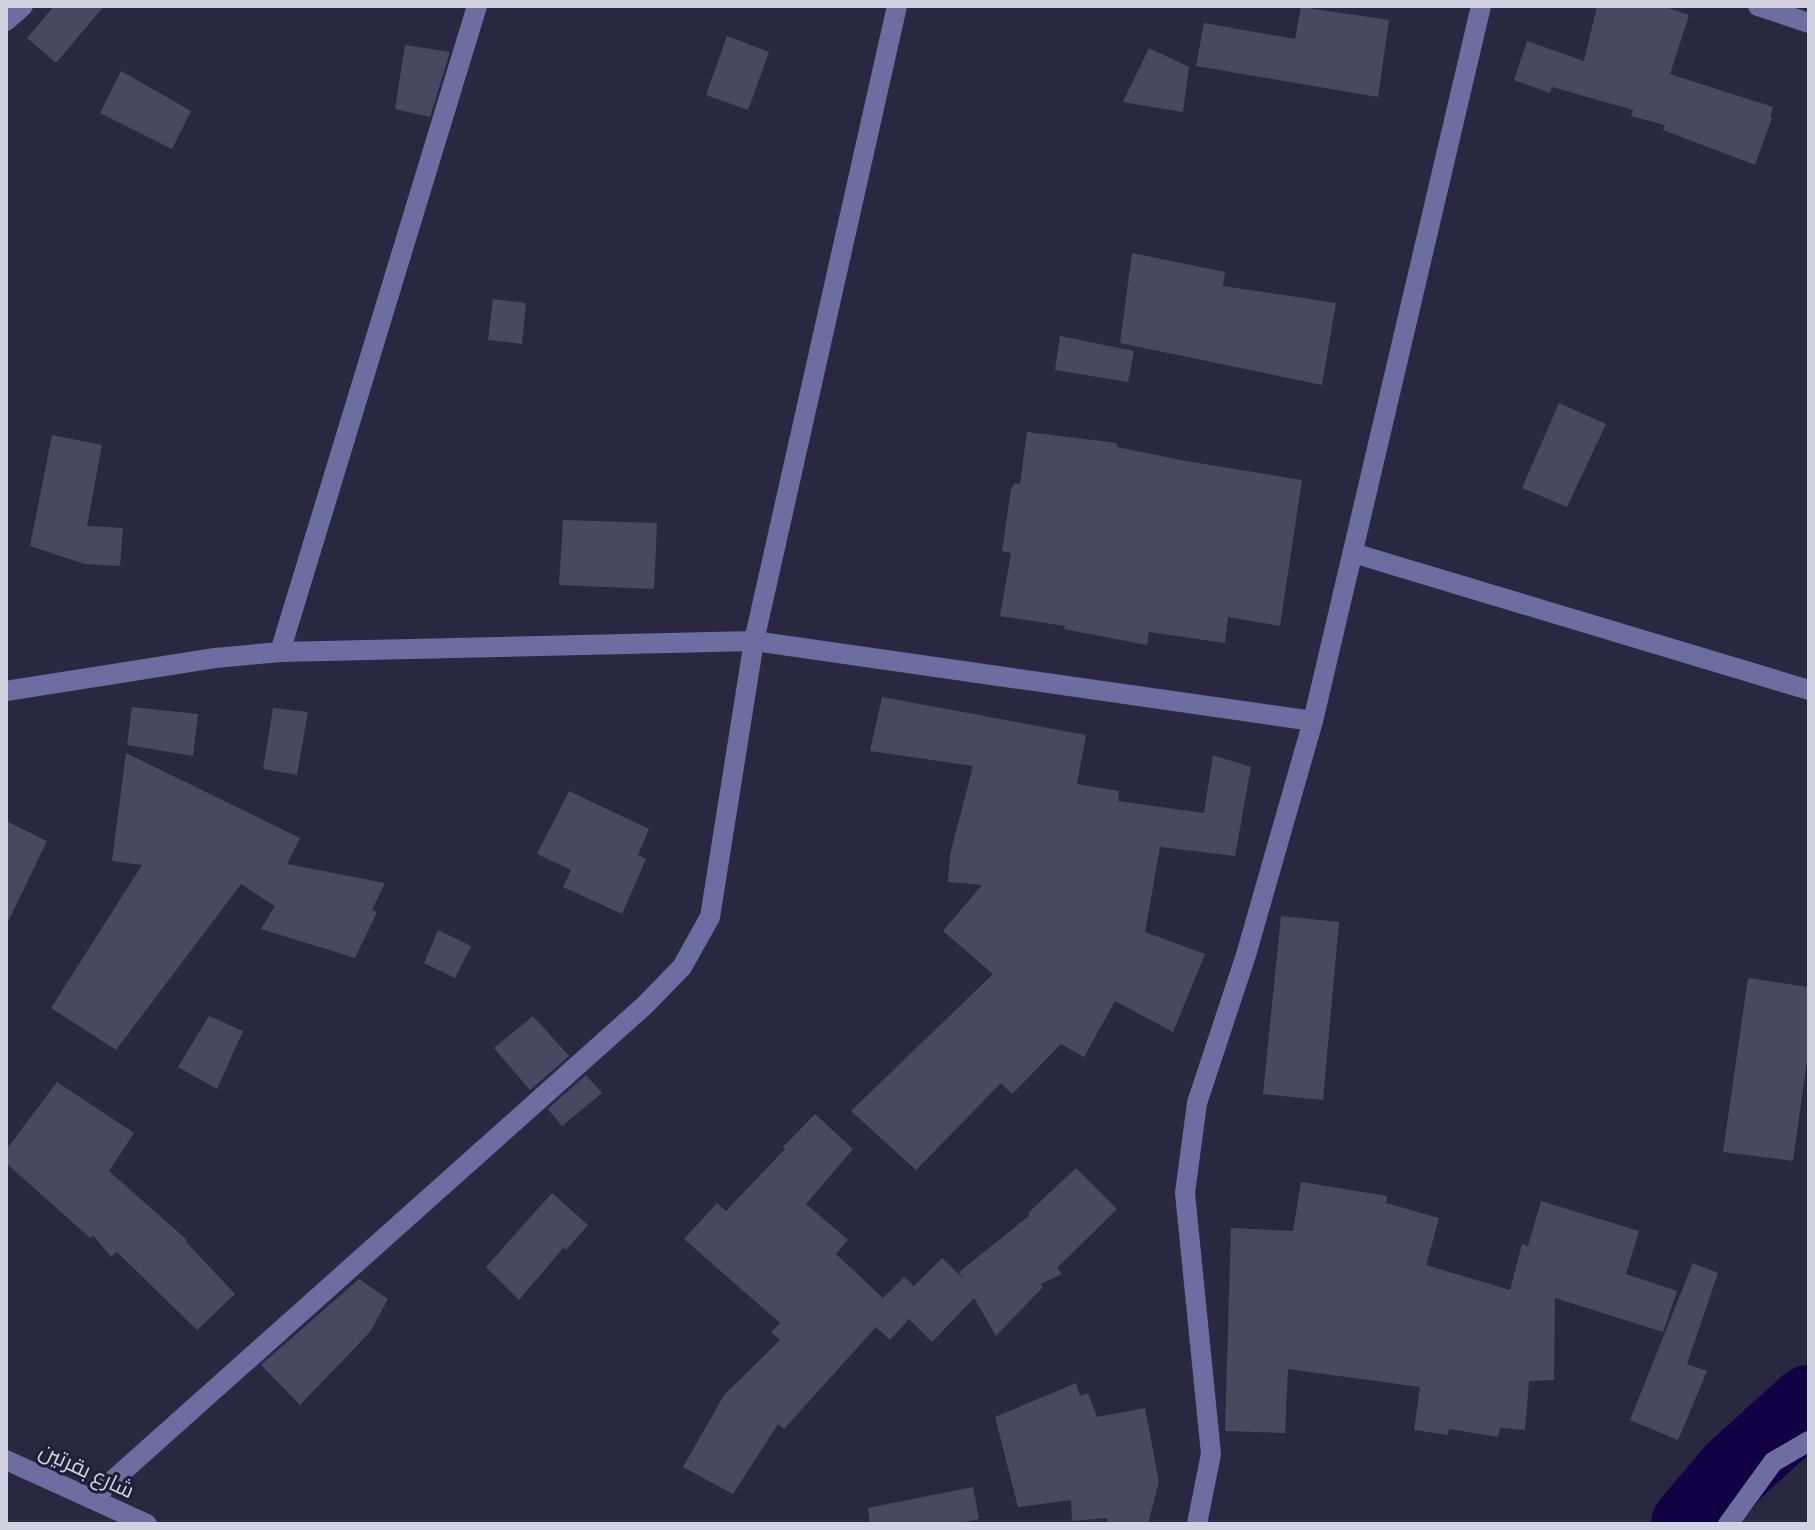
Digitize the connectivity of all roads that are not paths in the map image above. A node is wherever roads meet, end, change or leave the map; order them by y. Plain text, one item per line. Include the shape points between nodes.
1 (23, 6) edge
2 (477, 6) edge
3 (897, 6) edge
4 (1481, 6) edge
5 (1758, 6) edge
6 (6, 21) edge
7 (1809, 23) edge
8 (1353, 553) junction
9 (754, 641) junction
10 (280, 652) junction
11 (1809, 690) edge
12 (6, 691) edge
13 (1313, 721) junction
14 (1809, 1441) edge
15 (6, 1460) edge
16 (93, 1498) junction
17 (147, 1524) edge
18 (1197, 1524) edge
19 (1728, 1524) edge

1 - 6 street
2 - 10 street
3 - 9 street
4 - 8 street
5 - 7 street
8 - 11 street
8 - 13 street
9 - 10 street
9 - 13 street
9 - 16 street via 710,917 682,967
10 - 12 street
13 - 18 street via 1197,1103 1185,1193 1211,1454
14 - 19 street via 1773,1462
15 - 16 street, شارع بقرتين
16 - 17 street, شارع بقرتين

